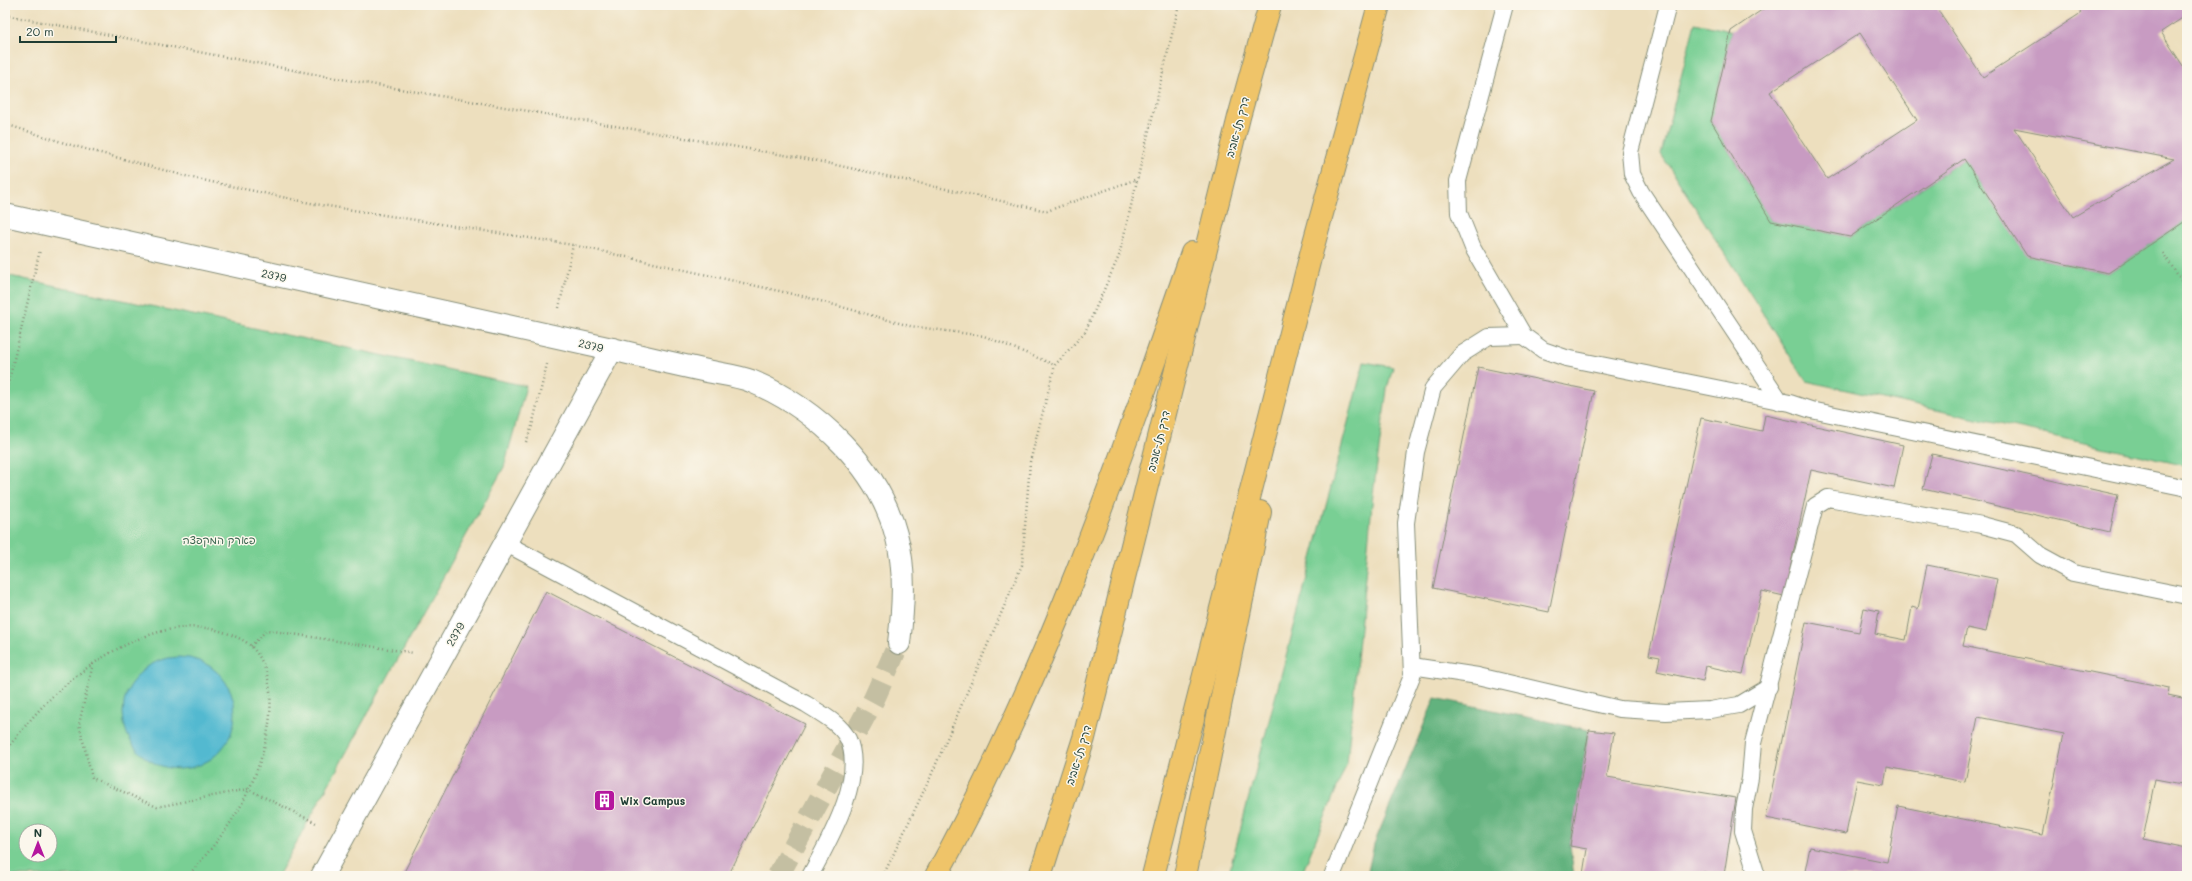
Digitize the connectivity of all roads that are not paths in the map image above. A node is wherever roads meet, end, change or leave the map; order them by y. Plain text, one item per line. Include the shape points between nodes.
1 (1270, 5) edge
2 (1379, 5) edge
3 (1505, 5) edge
4 (1668, 5) edge
5 (1239, 117) junction
6 (5, 215) edge
7 (1312, 250) junction
8 (1524, 336) junction
9 (612, 349) junction
10 (1781, 402) junction
11 (2187, 488) edge
12 (505, 543) junction
13 (2187, 596) edge
14 (899, 644) tunnel mouth
15 (1412, 666) junction
16 (1769, 687) junction
17 (1084, 738) junction
18 (322, 876) edge
19 (810, 876) edge
20 (936, 876) edge
21 (1040, 876) edge
22 (1049, 876) edge
23 (1153, 876) edge
24 (1185, 876) edge
25 (1332, 876) edge
26 (1757, 876) edge

1 - 5 highway, דרך תל-אביב
2 - 7 highway
3 - 8 lane via 1458,181 1459,212 1474,248
4 - 10 lane via 1630,152 1632,174 1645,199
5 - 17 highway, דרך תל-אביב
5 - 20 highway via 1147,383 1066,602 1007,738
6 - 9 street, 2379
7 - 23 highway
7 - 24 highway
8 - 10 lane via 1543,350 1566,358
8 - 15 lane via 1489,337 1462,354 1432,388 1416,452 1406,523
9 - 12 street, 2379
9 - 14 street via 750,381 798,405 834,436 862,467 884,501 898,539 904,596
10 - 11 lane
12 - 18 street, 2379
12 - 19 lane via 806,704 829,718 848,738 852,757 850,780 843,808
13 - 16 lane via 2073,573 2040,555 2016,534 2002,530 1828,498 1815,506
15 - 16 lane via 1478,676 1620,709 1643,711 1710,710 1739,705
15 - 25 lane via 1412,676
16 - 26 lane via 1753,743 1744,809 1743,831
17 - 21 highway, דרך תל-אביב
17 - 22 highway

